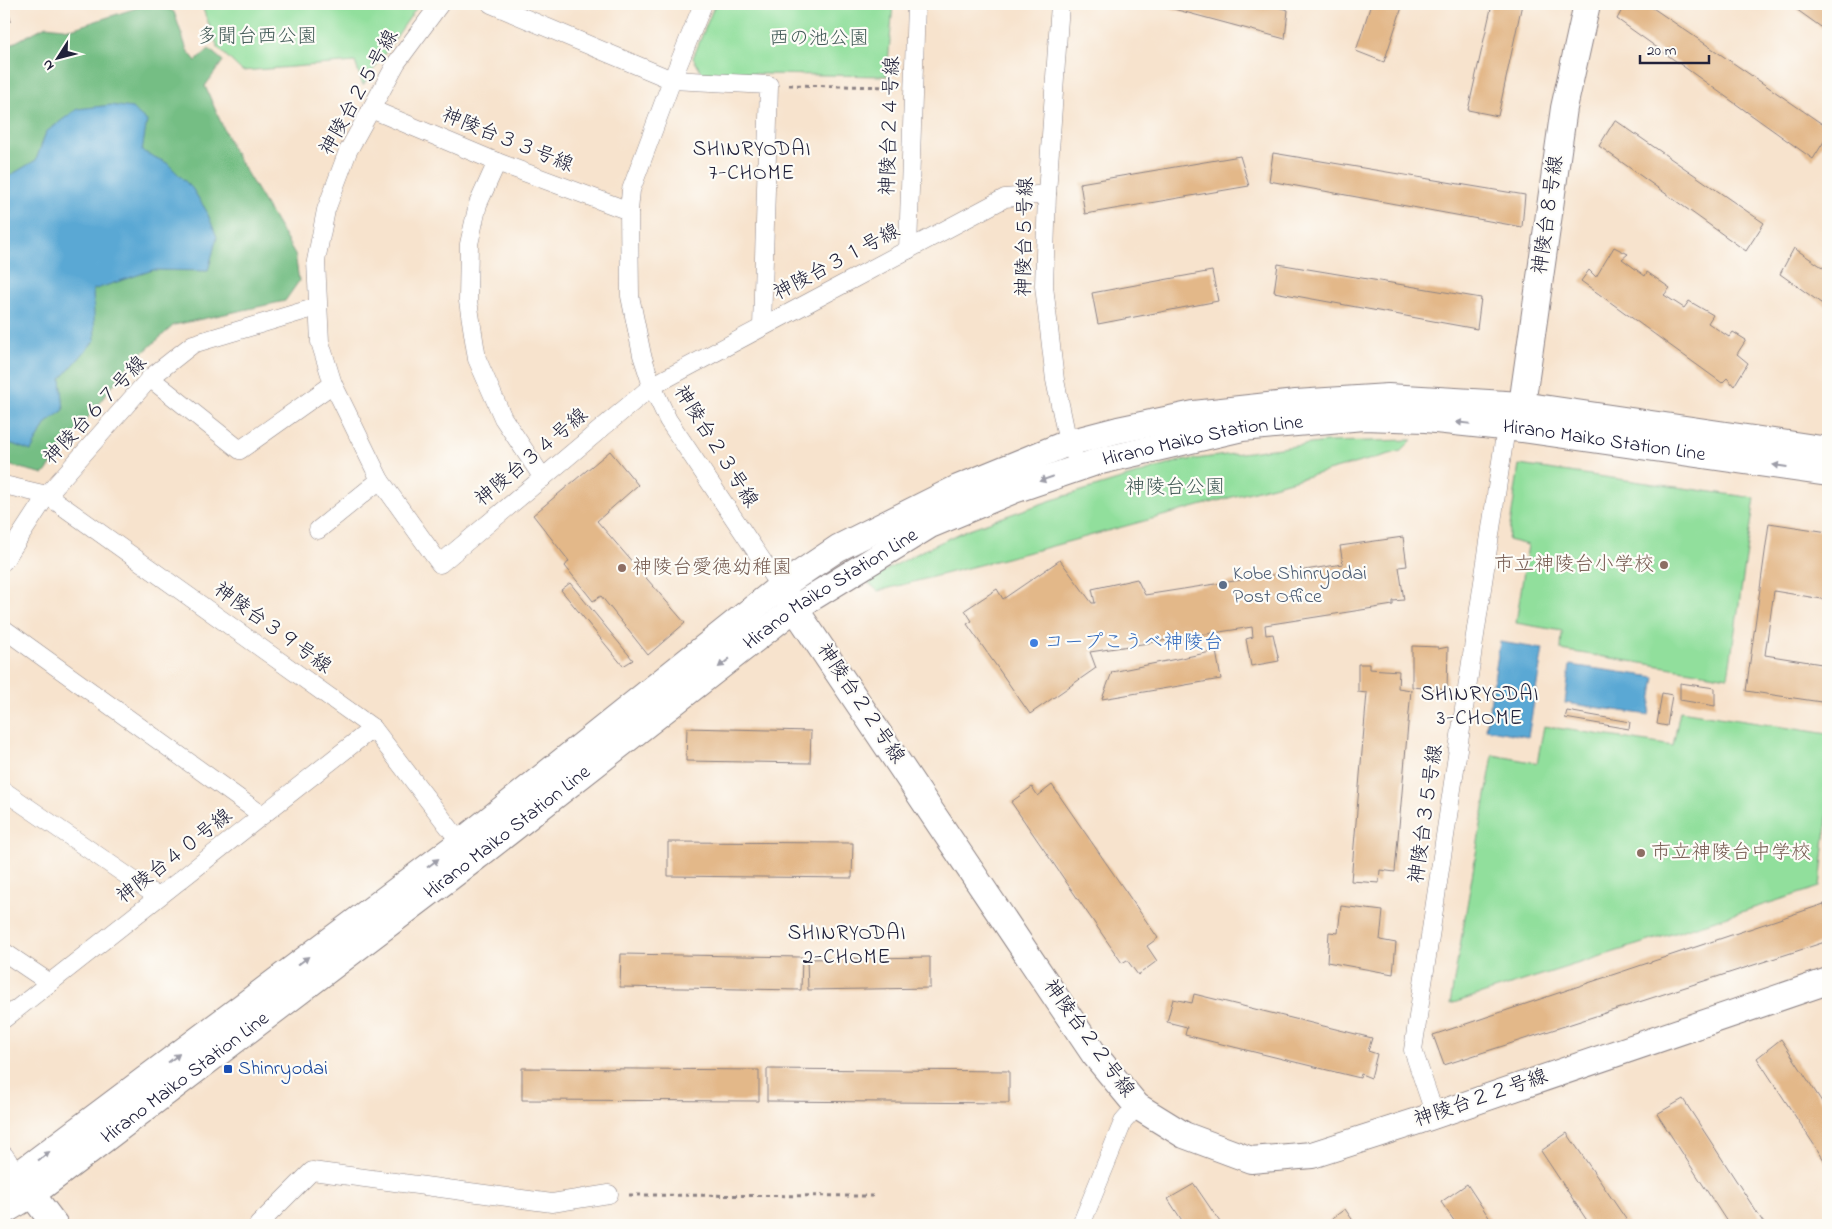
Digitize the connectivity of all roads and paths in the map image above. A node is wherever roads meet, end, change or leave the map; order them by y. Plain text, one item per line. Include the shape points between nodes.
1 (440, 4) edge
2 (491, 4) edge
3 (703, 4) edge
4 (916, 4) edge
5 (1060, 4) edge
6 (1587, 4) edge
7 (672, 80) junction
8 (769, 85) junction
9 (914, 87) junction
10 (371, 109) junction
11 (497, 162) junction
12 (1047, 194) junction
13 (629, 211) junction
14 (908, 250) junction
15 (317, 307) junction
16 (762, 327) junction
17 (150, 378) junction
18 (333, 384) junction
19 (652, 386) junction
20 (1516, 421) junction
21 (1068, 443) junction
22 (1828, 450) edge
23 (1080, 468) junction
24 (1828, 473) edge
25 (543, 478) junction
26 (380, 480) junction
27 (4, 485) edge
28 (47, 495) junction
29 (318, 530) dead end
30 (4, 561) edge
31 (440, 564) joint
32 (780, 587) junction
33 (795, 608) junction
34 (4, 629) edge
35 (373, 728) junction
36 (4, 791) edge
37 (262, 815) junction
38 (467, 851) junction
39 (158, 897) junction
40 (4, 952) edge
41 (1828, 981) edge
42 (50, 983) junction
43 (4, 1019) edge
44 (1137, 1106) junction
45 (1435, 1115) junction
46 (14, 1177) edge
47 (609, 1194) joint
48 (874, 1196) dead end
49 (4, 1211) edge
50 (55, 1225) edge
51 (258, 1225) edge
52 (1082, 1225) edge

1 - 10 street, 神陵台２５号線 via 397,62
2 - 7 street
3 - 7 street, 神陵台２３号線
4 - 9 street, 神陵台２４号線
5 - 12 street, 神陵台５号線
6 - 20 main road, 神陵台８号線 via 1564,108
7 - 8 street
7 - 13 street, 神陵台２３号線 via 631,190
8 - 9 path
8 - 16 street
9 - 14 street, 神陵台２４号線
10 - 11 street, 神陵台３３号線
10 - 15 street, 神陵台２５号線 via 348,151 326,210 316,261
11 - 13 street, 神陵台３３号線
11 - 25 street via 478,204 469,244 468,300 477,359 503,418
12 - 14 street, 神陵台３１号線 via 1005,198
12 - 21 street, 神陵台５号線 via 1044,286 1055,380
13 - 19 street, 神陵台２３号線 via 630,296
14 - 16 street, 神陵台３１号線
15 - 17 street, 神陵台６７号線 via 193,344
15 - 18 street, 神陵台２５号線 via 320,342
16 - 19 street, 神陵台３１号線
17 - 18 street via 240,450
17 - 28 street, 神陵台６７号線
18 - 26 street, 神陵台２５号線
19 - 25 street, 神陵台３４号線
19 - 32 street, 神陵台２３号線 via 668,420
20 - 21 main road, Hirano Maiko Station Line via 1388,398 1296,403 1194,414
20 - 22 main road, Hirano Maiko Station Line
20 -> 23 main road, Hirano Maiko Station Line via 1363,417 1242,428
24 -> 20 main road, Hirano Maiko Station Line
20 - 45 street, 神陵台３５号線 via 1413,1050
21 - 23 street, 神陵台５号線
21 - 32 main road, Hirano Maiko Station Line via 940,497 838,548
23 -> 33 main road, Hirano Maiko Station Line via 1014,490 930,525
25 - 31 street, 神陵台３４号線
26 - 29 street
26 - 31 street, 神陵台２５号線
27 - 28 street, 神陵台３９号線
28 - 30 street, 神陵台６７号線
28 - 35 street, 神陵台３９号線
32 - 33 main road, 神陵台２２号線
32 - 38 main road, Hirano Maiko Station Line
33 -> 38 main road, Hirano Maiko Station Line
33 - 44 main road, 神陵台２２号線 via 1094,1054
34 - 37 street
35 - 37 street, 神陵台４０号線
35 - 38 street, 神陵台３９号線
36 - 39 street
37 - 39 street, 神陵台４０号線
38 - 46 main road, Hirano Maiko Station Line
39 - 42 street, 神陵台４０号線
40 - 42 street
41 - 45 main road, 神陵台２２号線
42 - 43 street, 神陵台４０号線
44 - 45 main road, 神陵台２２号線 via 1184,1135 1251,1160 1312,1155
44 - 52 street via 1123,1122
46 - 49 main road, Hirano Maiko Station Line
46 - 50 main road
47 - 48 path
47 - 51 street via 552,1203 312,1171

